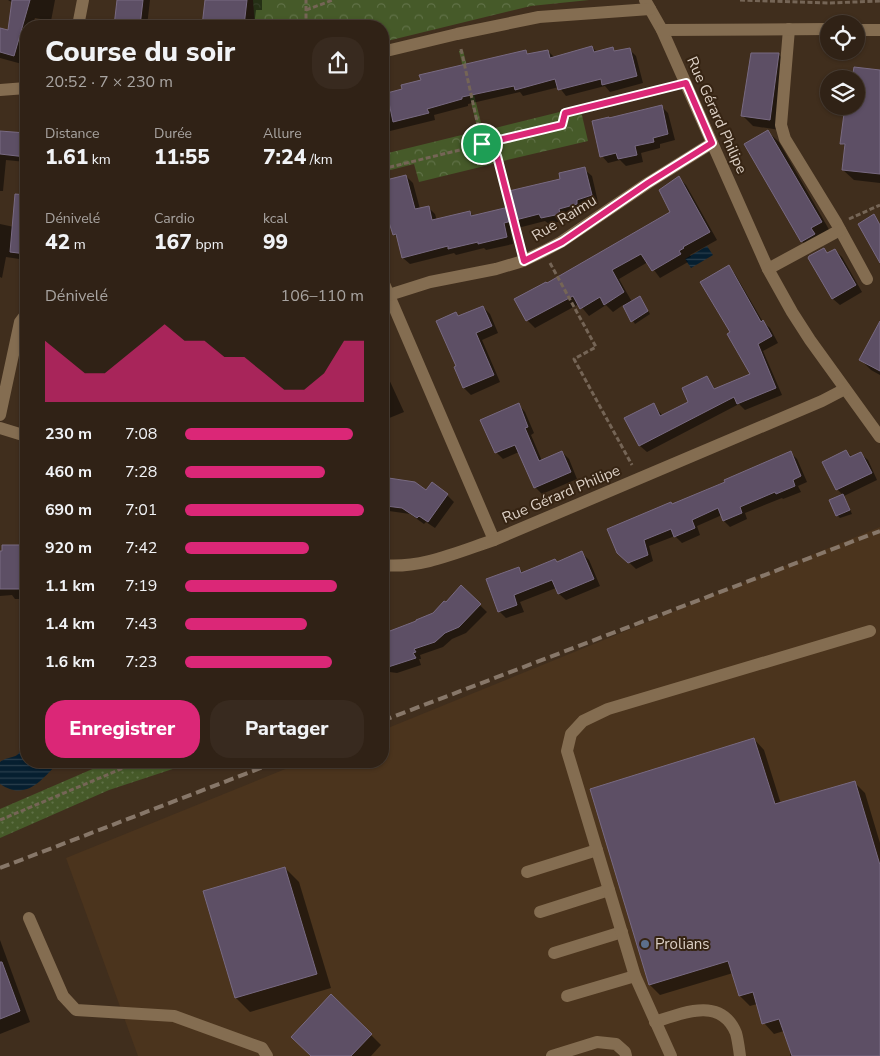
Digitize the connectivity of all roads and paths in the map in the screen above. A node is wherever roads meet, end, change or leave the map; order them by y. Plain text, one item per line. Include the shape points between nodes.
1 (84, 0) edge
2 (306, 0) edge
3 (333, 0) edge
4 (740, 0) edge
5 (880, 1) edge
6 (648, 4) edge
7 (306, 10) junction
8 (79, 20) edge
9 (306, 20) edge
10 (789, 29) junction
11 (820, 29) edge
12 (662, 30) junction
13 (865, 30) edge
14 (880, 30) edge
15 (457, 34) junction
16 (389, 50) edge
17 (686, 83) junction
18 (20, 88) edge
19 (0, 90) edge
20 (712, 143) junction
21 (482, 144) junction
22 (389, 167) edge
23 (880, 205) edge
24 (839, 227) junction
25 (544, 251) junction
26 (524, 261) junction
27 (768, 269) junction
28 (867, 279) dead end
29 (389, 295) joint
30 (20, 322) edge
31 (845, 389) junction
32 (0, 415) edge
33 (0, 428) edge
34 (20, 434) edge
35 (880, 437) edge
36 (640, 479) junction
37 (494, 540) junction
38 (389, 566) edge
39 (870, 631) dead end
40 (123, 768) edge
41 (0, 820) edge
42 (597, 850) junction
43 (527, 872) dead end
44 (609, 890) junction
45 (540, 912) dead end
46 (30, 918) dead end
47 (622, 932) junction
48 (554, 953) dead end
49 (635, 976) junction
50 (567, 996) dead end
51 (655, 1022) junction
52 (266, 1056) edge
53 (552, 1056) edge
54 (626, 1056) edge
55 (671, 1056) edge
56 (740, 1056) edge

1 - 8 street
2 - 7 path
3 - 7 path
4 - 5 path
6 - 12 street, Rue Gérard Philipe
6 - 15 street via 539,17
7 - 9 path
10 - 11 street
10 - 12 street
10 - 24 street via 781,125 785,139
12 - 17 street, Rue Gérard Philipe
13 - 14 street
15 - 16 street
15 - 21 path
17 - 20 street, Rue Gérard Philipe
17 - 21 path via 565,113 562,125
18 - 19 street
20 - 25 street, Rue Raimu
20 - 27 street, Rue Gérard Philipe
21 - 22 path
21 - 26 path via 497,156
23 - 24 path
24 - 27 street
24 - 28 street
25 - 26 street, Rue Raimu
25 - 36 path via 596,347 574,359
26 - 29 street, Rue Raimu via 430,282
27 - 31 street, Rue Gérard Philipe via 796,319
29 - 37 street, Rue Gérard Philipe
30 - 32 street
31 - 35 street, Rue Gérard Philipe
31 - 36 street, Rue Gérard Philipe
33 - 34 street
36 - 37 street, Rue Gérard Philipe
37 - 38 street via 415,565
39 - 42 street via 608,709 583,721 571,734 567,751
40 - 41 path
42 - 43 street
42 - 44 street
44 - 45 street
44 - 47 street
46 - 52 street via 63,996 76,1010 174,1016 262,1048
47 - 48 street
47 - 49 street
49 - 50 street
49 - 51 street
51 - 55 street
51 - 56 street via 694,1009 712,1011 728,1019 736,1034
53 - 54 street via 597,1042 616,1044

